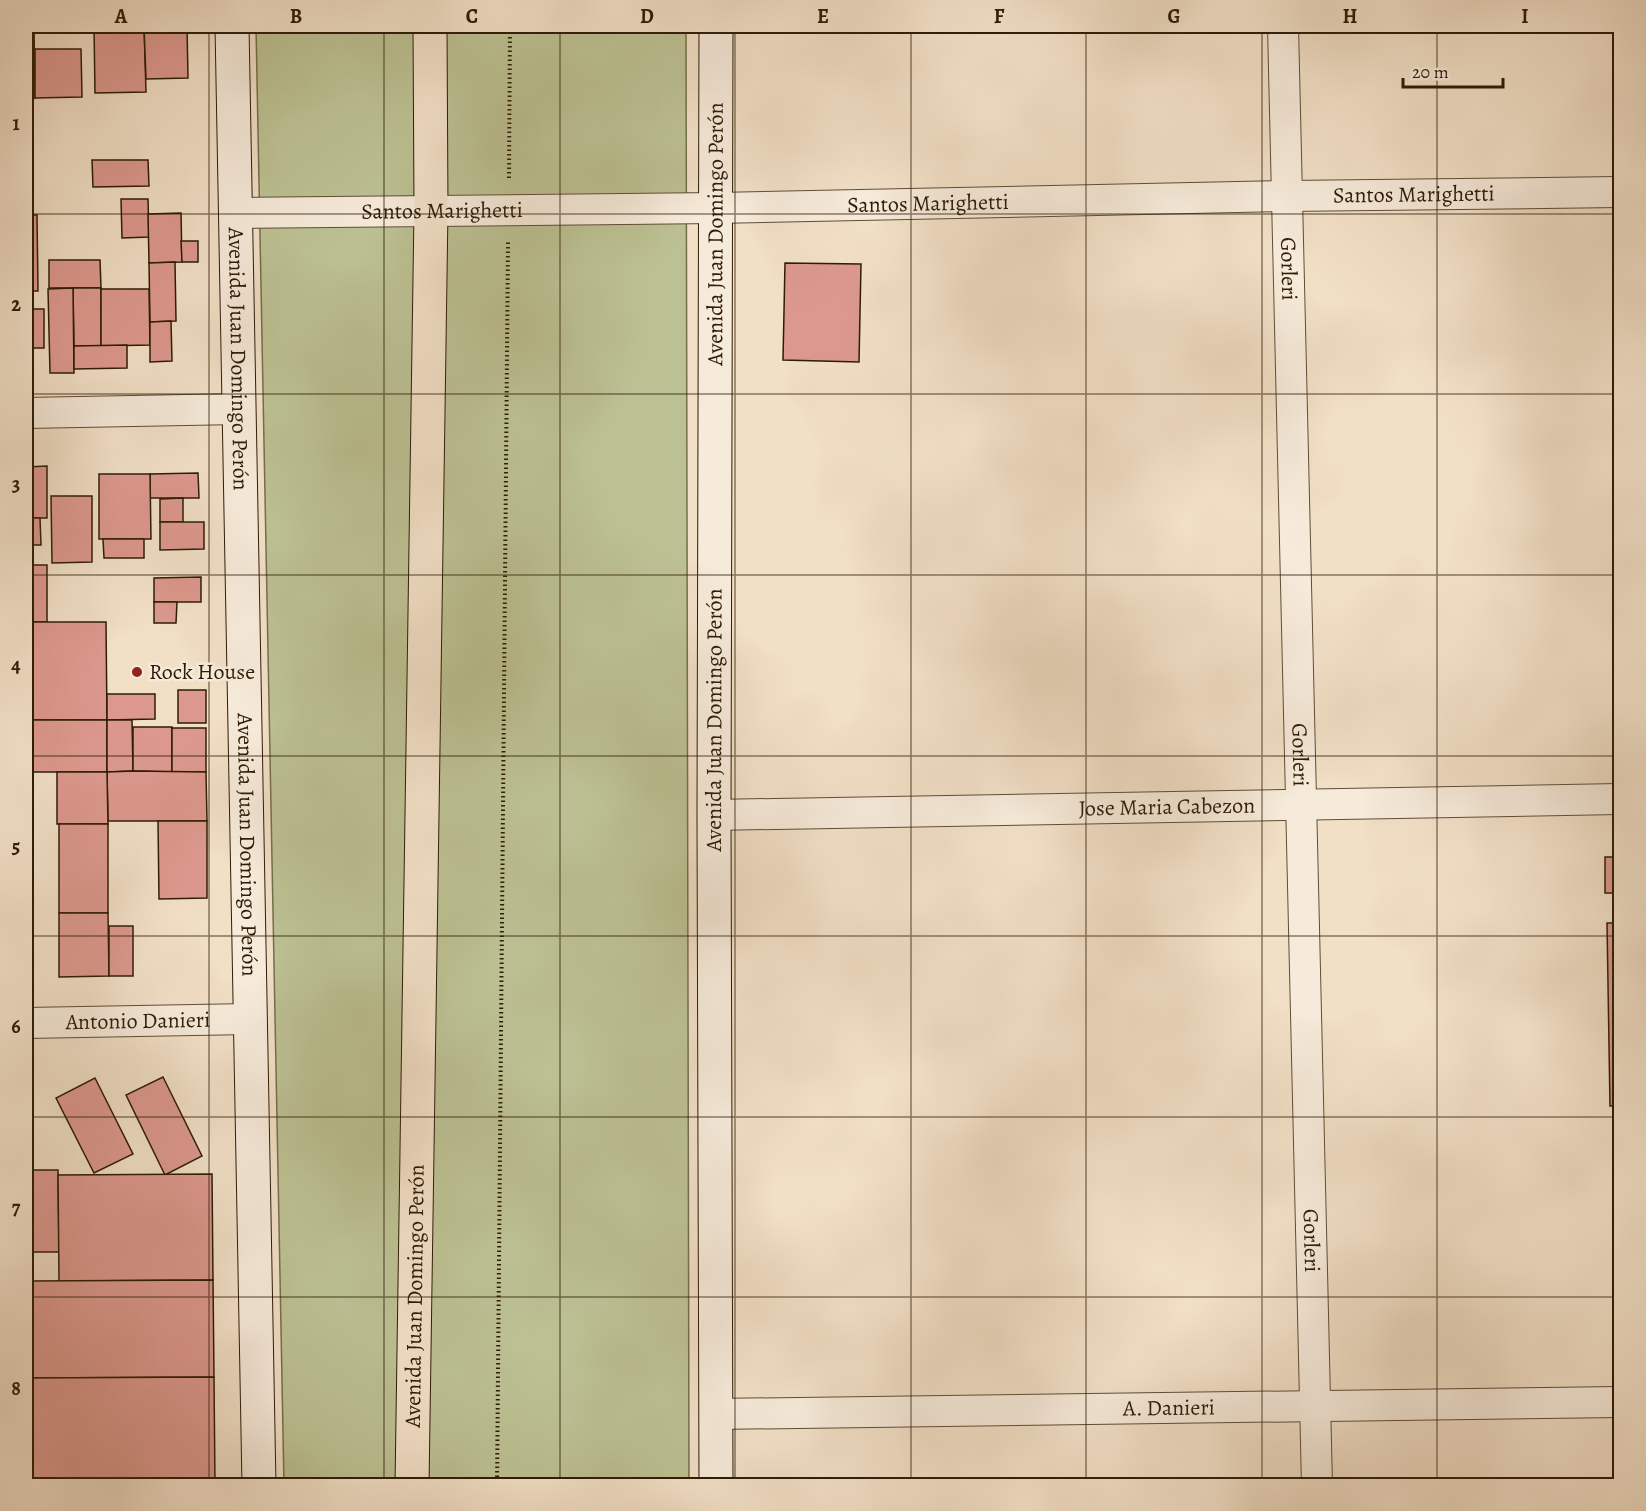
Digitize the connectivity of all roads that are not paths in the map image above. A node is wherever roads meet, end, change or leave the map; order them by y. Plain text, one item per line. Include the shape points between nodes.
1 (232, 26) edge
2 (429, 26) edge
3 (716, 26) edge
4 (1283, 26) edge
5 (1620, 192) edge
6 (1287, 196) junction
7 (716, 208) junction
8 (431, 210) junction
9 (236, 213) junction
10 (239, 409) junction
11 (26, 413) edge
12 (1620, 799) edge
13 (1301, 805) junction
14 (714, 815) junction
15 (250, 1019) junction
16 (26, 1023) edge
17 (1620, 1402) edge
18 (1315, 1406) junction
19 (716, 1414) junction
20 (259, 1485) edge
21 (412, 1485) edge
22 (716, 1485) edge
23 (1317, 1485) edge

1 - 9 main road, Avenida Juan Domingo Perón
2 - 8 main road, Avenida Juan Domingo Perón
3 - 7 main road, Avenida Juan Domingo Perón
4 - 6 street, Gorleri
5 - 6 street, Santos Marighetti
6 - 7 street, Santos Marighetti
6 - 13 street, Gorleri
7 - 8 street, Santos Marighetti
7 - 14 main road, Avenida Juan Domingo Perón
8 - 9 street, Santos Marighetti
8 - 21 main road, Avenida Juan Domingo Perón
9 - 10 main road, Avenida Juan Domingo Perón
10 - 11 street
10 - 15 main road, Avenida Juan Domingo Perón
12 - 13 street, Jose Maria Cabezon
13 - 14 street, Jose Maria Cabezon
13 - 18 street, Gorleri
14 - 19 main road, Avenida Juan Domingo Perón
15 - 16 street, Antonio Danieri
15 - 20 main road, Avenida Juan Domingo Perón
17 - 18 street, A. Danieri
18 - 19 street, A. Danieri
18 - 23 street, Gorleri
19 - 22 main road, Avenida Juan Domingo Perón

